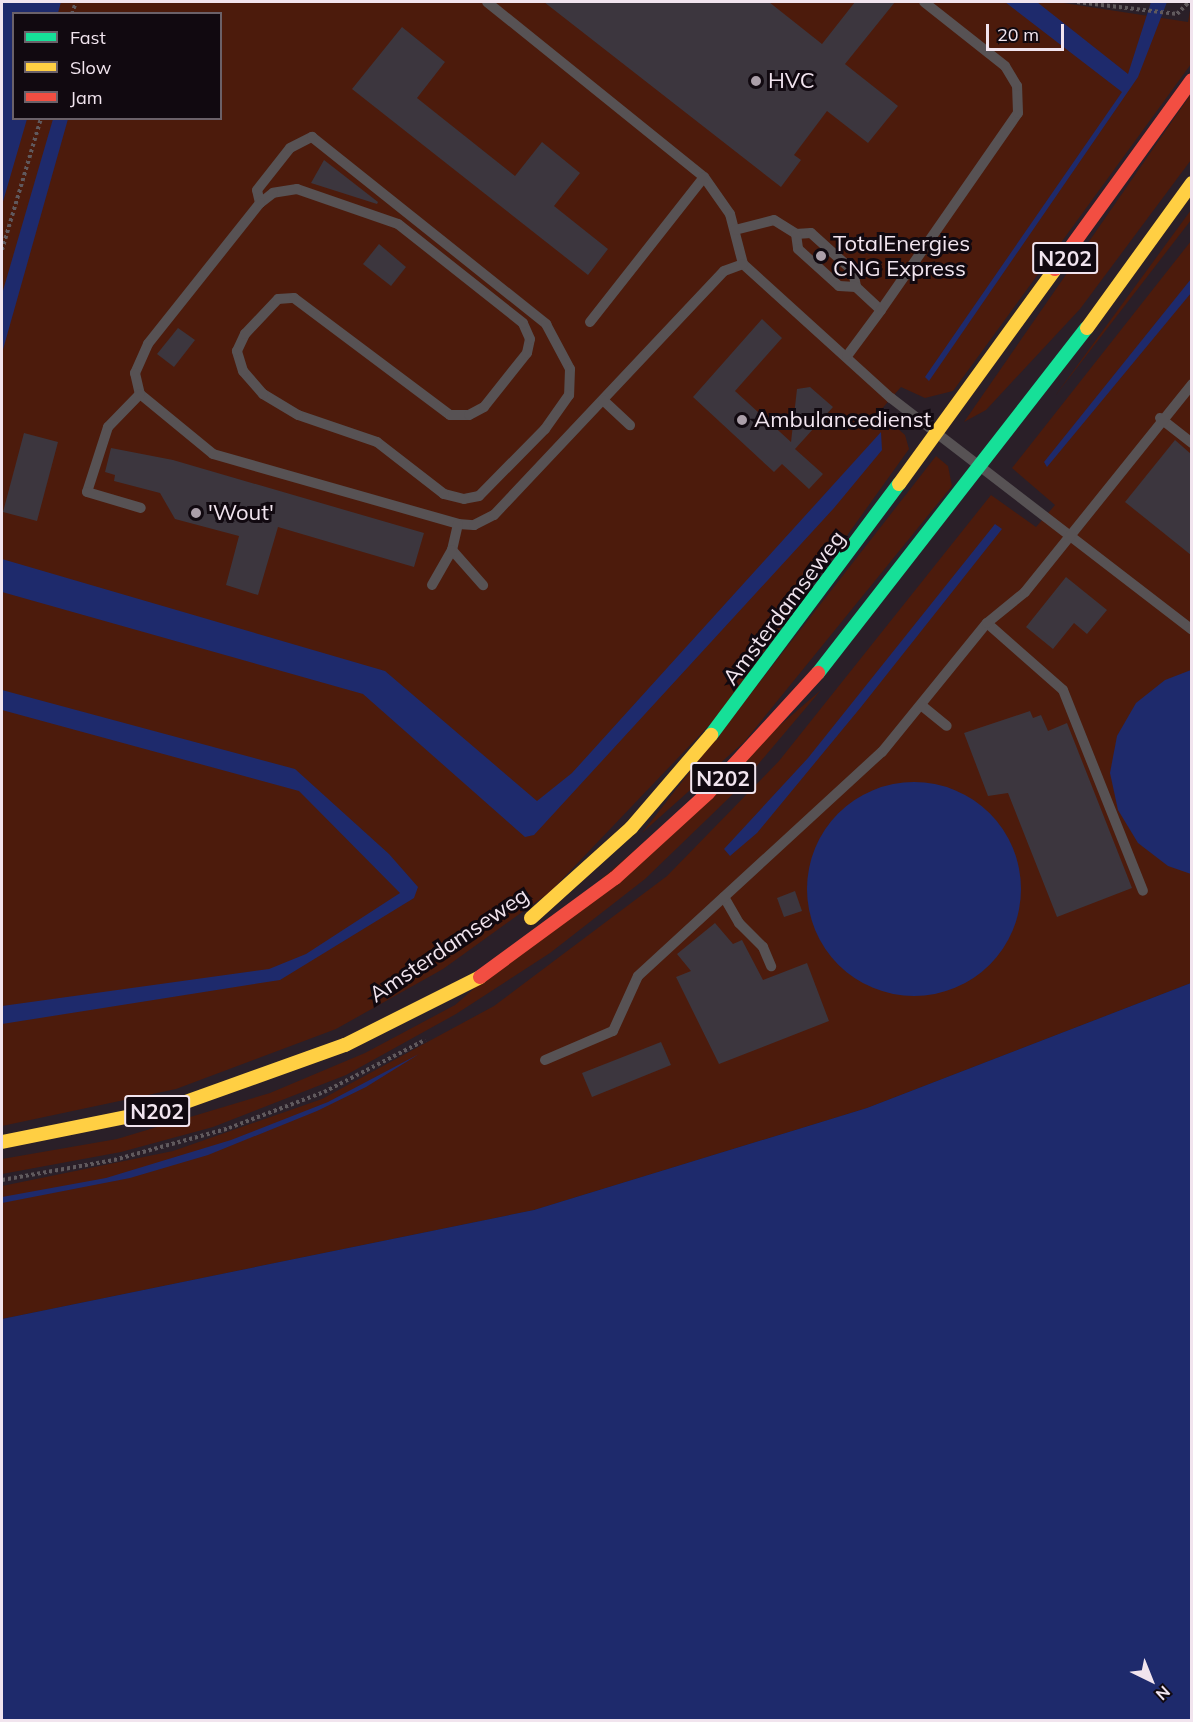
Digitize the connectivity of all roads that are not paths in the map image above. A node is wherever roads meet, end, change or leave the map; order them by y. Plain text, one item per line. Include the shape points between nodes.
1 (487, 2) edge
2 (924, 2) edge
3 (1191, 80) edge
4 (704, 177) junction
5 (1191, 183) edge
6 (260, 203) junction
7 (735, 230) junction
8 (796, 234) junction
9 (743, 264) junction
10 (856, 287) junction
11 (881, 310) junction
12 (590, 322) dead end
13 (847, 356) junction
14 (1191, 384) edge
15 (140, 394) junction
16 (603, 400) junction
17 (1160, 418) junction
18 (630, 425) dead end
19 (938, 435) junction
20 (1191, 443) edge
21 (983, 466) junction
22 (141, 508) dead end
23 (459, 524) junction
24 (1069, 536) junction
25 (452, 550) junction
26 (432, 585) dead end
27 (483, 585) dead end
28 (987, 622) junction
29 (1191, 630) edge
30 (921, 705) junction
31 (947, 726) dead end
32 (1143, 891) dead end
33 (724, 897) junction
34 (520, 926) dead end
35 (771, 966) dead end
36 (461, 969) dead end
37 (307, 1059) junction
38 (545, 1060) dead end
39 (2, 1142) edge

1 - 4 lane
2 - 11 lane via 1005,66 1017,86 1018,113
3 - 19 main road, Amsterdamseweg / N202
4 - 7 lane via 723,200
4 - 12 lane
5 - 21 main road, Amsterdamseweg / N202
6 - 6 lane via 273,193 297,189 398,224 523,323 530,339 528,353 484,407 469,415 450,415 435,405 294,298 278,299 245,334 237,351 243,371 279,404 377,442 444,494 479,496 545,429 569,395 570,369 546,324 312,137 290,148 257,190
6 - 15 lane via 141,353 135,373
7 - 8 lane via 774,220
7 - 9 lane
8 - 10 lane via 798,249 840,286
8 - 10 lane via 811,233 853,271
9 - 13 lane
9 - 16 lane via 724,271
10 - 11 lane
11 - 13 lane
13 - 19 lane
14 - 17 lane
15 - 22 lane via 108,427 87,492
15 - 23 lane via 213,454
16 - 18 lane
16 - 23 lane via 494,515
17 - 20 lane
17 - 24 lane
19 - 21 lane
19 - 34 main road, Amsterdamseweg / N202 via 706,744 609,849
21 - 24 lane
21 - 37 main road, Amsterdamseweg / N202 via 811,681 643,855 475,980 382,1029
23 - 25 lane
24 - 28 lane via 1025,592
24 - 29 lane
25 - 26 lane
25 - 27 lane
28 - 30 lane
28 - 32 lane via 1063,690
30 - 31 lane
30 - 33 lane via 882,752
33 - 35 lane via 739,923 763,947
33 - 38 lane via 638,976 613,1031
36 - 37 main road, Amsterdamseweg / N202
37 - 39 main road, Amsterdamseweg / N202 via 166,1109

